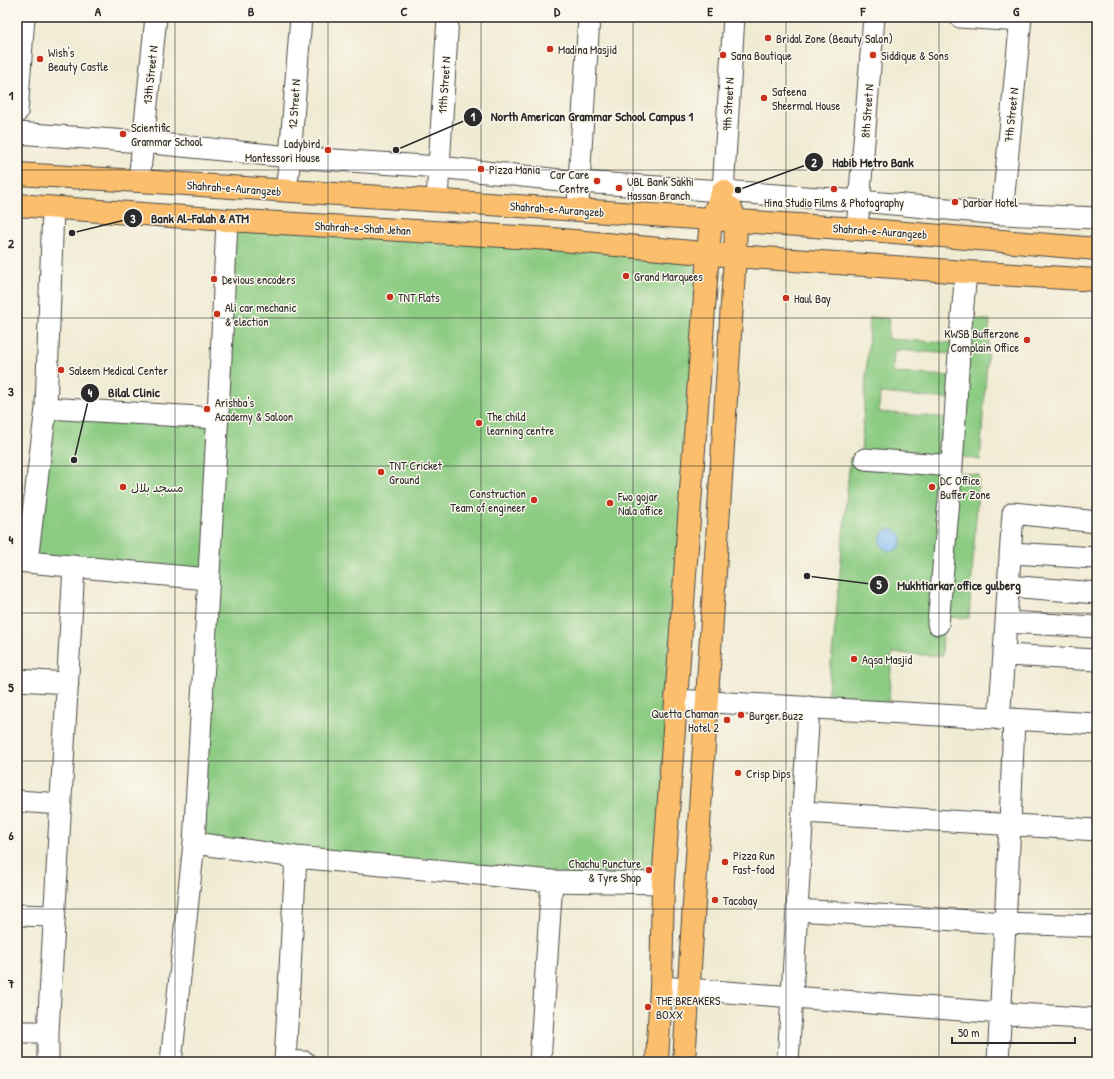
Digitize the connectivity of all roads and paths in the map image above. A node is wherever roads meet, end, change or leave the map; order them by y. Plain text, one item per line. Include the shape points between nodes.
1 (24, 17) edge
2 (156, 17) edge
3 (300, 17) edge
4 (448, 17) edge
5 (588, 17) edge
6 (734, 17) edge
7 (874, 17) edge
8 (960, 17) edge
9 (1020, 19) edge
10 (17, 112) edge
11 (17, 133) edge
12 (142, 142) junction
13 (290, 157) junction
14 (439, 167) junction
15 (17, 174) edge
16 (139, 181) junction
17 (579, 182) junction
18 (286, 191) junction
19 (723, 191) junction
20 (437, 200) junction
21 (860, 201) junction
22 (17, 205) edge
23 (53, 208) junction
24 (578, 210) junction
25 (1002, 214) junction
26 (1097, 218) edge
27 (227, 220) junction
28 (711, 220) junction
29 (736, 221) junction
30 (857, 229) junction
31 (1097, 249) edge
32 (708, 253) junction
33 (735, 256) junction
34 (966, 272) junction
35 (1097, 280) edge
36 (46, 408) junction
37 (217, 418) junction
38 (865, 459) dead end
39 (952, 466) junction
40 (1097, 522) edge
41 (1010, 553) junction
42 (1097, 558) edge
43 (22, 561) edge
44 (74, 566) junction
45 (208, 579) junction
46 (1007, 586) junction
47 (1097, 593) edge
48 (1006, 622) junction
49 (938, 624) dead end
50 (1097, 627) edge
51 (1005, 655) junction
52 (1097, 660) edge
53 (17, 680) edge
54 (68, 683) junction
55 (676, 700) junction
56 (706, 702) junction
57 (809, 707) junction
58 (1007, 719) junction
59 (1097, 724) edge
60 (17, 801) edge
61 (61, 804) junction
62 (804, 812) junction
63 (1010, 825) junction
64 (1097, 830) edge
65 (194, 843) junction
66 (296, 857) junction
67 (552, 881) junction
68 (663, 883) junction
69 (797, 910) junction
70 (17, 915) edge
71 (54, 916) junction
72 (1005, 923) junction
73 (1097, 926) edge
74 (661, 988) junction
75 (688, 989) junction
76 (791, 998) junction
77 (1001, 1013) junction
78 (1097, 1019) edge
79 (17, 1032) edge
80 (48, 1032) junction
81 (48, 1062) edge
82 (171, 1062) edge
83 (292, 1062) edge
84 (540, 1062) edge
85 (657, 1062) edge
86 (684, 1062) edge
87 (788, 1062) edge
88 (998, 1062) edge

1 - 10 street
2 - 12 street, 13th Street N
3 - 13 street, 12 Street N
4 - 14 street, 11th Street N
5 - 17 street
6 - 19 street, 9th Street N
7 - 21 street, 8th Street N
8 - 9 street
9 - 25 street, 7th Street N
11 - 12 street
12 - 13 street
12 - 16 street, 13th Street N
13 - 14 street
13 - 18 street, 12 Street N
14 - 17 street
14 - 20 street, 11th Street N
15 - 16 main road, Shahrah-e-Aurangzeb
16 - 18 main road, Shahrah-e-Aurangzeb
17 - 19 street
17 - 24 street
18 - 20 main road, Shahrah-e-Aurangzeb
19 - 21 street
19 - 28 main road
19 - 29 main road
20 - 24 main road, Shahrah-e-Aurangzeb
21 - 25 street
21 - 30 street, 8th Street N
22 - 23 main road, Shahrah-e-Shah Jehan
23 - 27 main road, Shahrah-e-Shah Jehan
23 - 36 street
24 - 28 main road, Shahrah-e-Aurangzeb
25 - 26 street
27 - 32 main road, Shahrah-e-Shah Jehan via 552,238
27 - 37 street
28 - 29 main road, Shahrah-e-Aurangzeb
28 - 32 main road
29 - 30 main road, Shahrah-e-Aurangzeb
29 - 33 main road
30 - 31 main road, Shahrah-e-Aurangzeb
32 - 33 main road
32 - 55 main road
33 - 34 main road
33 - 56 main road
34 - 35 main road
34 - 39 street
36 - 37 street
36 - 43 street
37 - 45 street
38 - 39 street
39 - 49 street
40 - 41 street via 1013,513
41 - 42 street
41 - 46 street
43 - 44 street
44 - 45 street
44 - 54 street
45 - 65 street
46 - 47 street
46 - 48 street
48 - 50 street
48 - 51 street
51 - 52 street
51 - 58 street
53 - 54 street
54 - 61 street
55 - 56 street
55 - 68 main road
56 - 57 street
56 - 75 main road
57 - 58 street
57 - 62 street
58 - 59 street
58 - 63 street
60 - 61 street
61 - 71 street
62 - 63 street
62 - 69 street
63 - 64 street
63 - 72 street
65 - 66 street
65 - 82 street
66 - 67 street
66 - 83 street
67 - 68 street
67 - 84 street
68 - 74 main road
69 - 72 street
69 - 76 street
70 - 71 street
71 - 80 street
72 - 73 street
72 - 77 street
74 - 75 street
74 - 85 main road
75 - 76 street
75 - 86 main road
76 - 77 street
76 - 87 street
77 - 78 street
77 - 88 street
79 - 80 street
80 - 81 street

